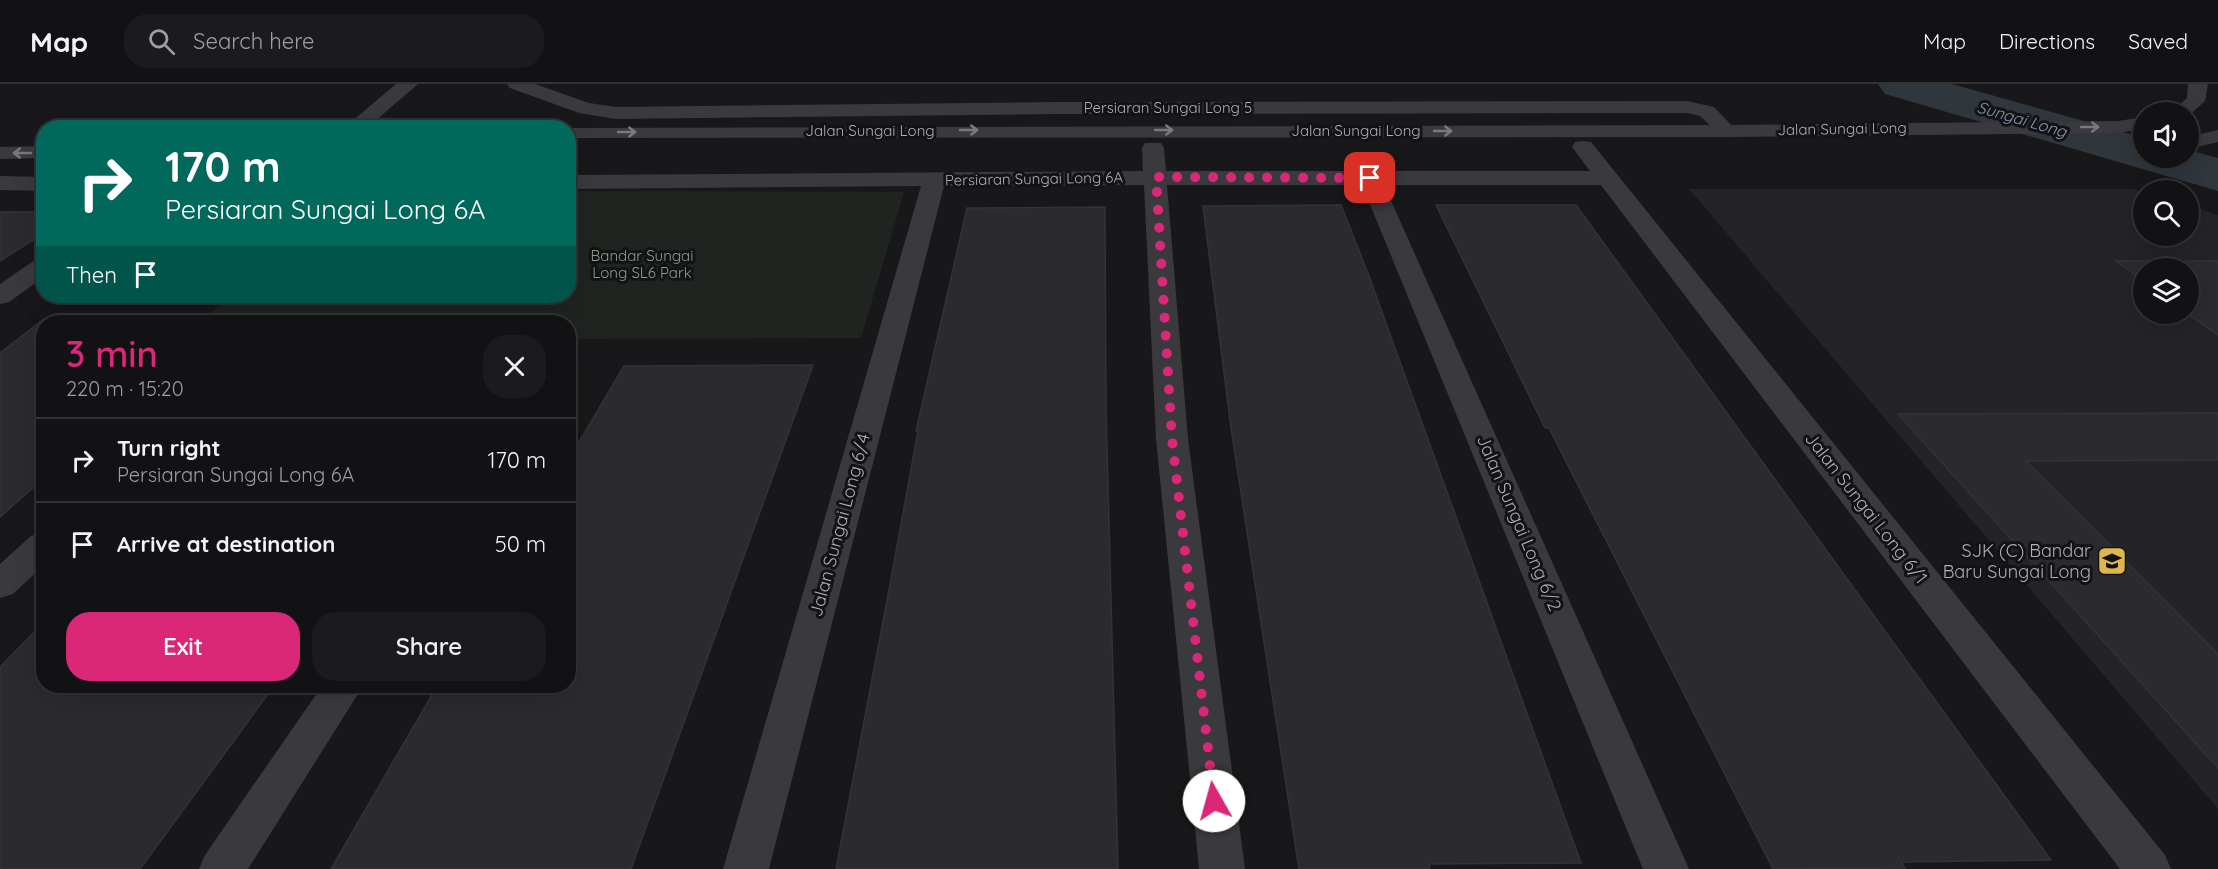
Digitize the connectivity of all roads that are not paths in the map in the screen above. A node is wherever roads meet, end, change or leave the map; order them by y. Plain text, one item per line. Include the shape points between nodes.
1 (408, 84) edge
2 (517, 84) edge
3 (2198, 84) edge
4 (2195, 102) edge
5 (364, 120) edge
6 (2133, 124) edge
7 (1727, 131) junction
8 (576, 132) edge
9 (0, 134) edge
10 (36, 134) edge
11 (2218, 136) edge
12 (2199, 140) edge
13 (2133, 145) dead end
14 (1583, 147) junction
15 (576, 150) edge
16 (36, 152) edge
17 (0, 153) edge
18 (1154, 163) junction
19 (1370, 178) junction
20 (1608, 178) junction
21 (934, 180) junction
22 (576, 182) edge
23 (0, 183) edge
24 (36, 184) edge
25 (36, 271) edge
26 (0, 296) edge
27 (36, 551) edge
28 (0, 585) edge
29 (338, 693) edge
30 (222, 869) edge
31 (746, 869) edge
32 (1222, 869) edge
33 (1666, 869) edge
34 (2148, 869) edge

1 - 5 street
2 - 7 street, Persiaran Sungai Long 5 via 599,112 1687,107 1707,111
3 - 4 street
7 -> 6 street, Jalan Sungai Long
8 -> 7 street, Jalan Sungai Long
9 - 10 street
11 - 12 street
13 - 14 street, Jalan Sungai Long
14 - 18 street, Jalan Sungai Long
14 - 20 street, Jalan Sungai Long 6/1
15 - 18 street, Jalan Sungai Long
16 -> 17 street
18 - 19 street, Persiaran Sungai Long 6A
18 - 21 street, Persiaran Sungai Long 6A
18 - 32 street via 1172,439
19 - 20 street, Persiaran Sungai Long 6A
19 - 33 street, Jalan Sungai Long 6/2
20 - 34 street, Jalan Sungai Long 6/1
21 - 22 street, Persiaran Sungai Long 6A
21 - 31 street, Jalan Sungai Long 6/4
23 - 24 street
25 - 26 street
27 - 28 street
29 - 30 street

